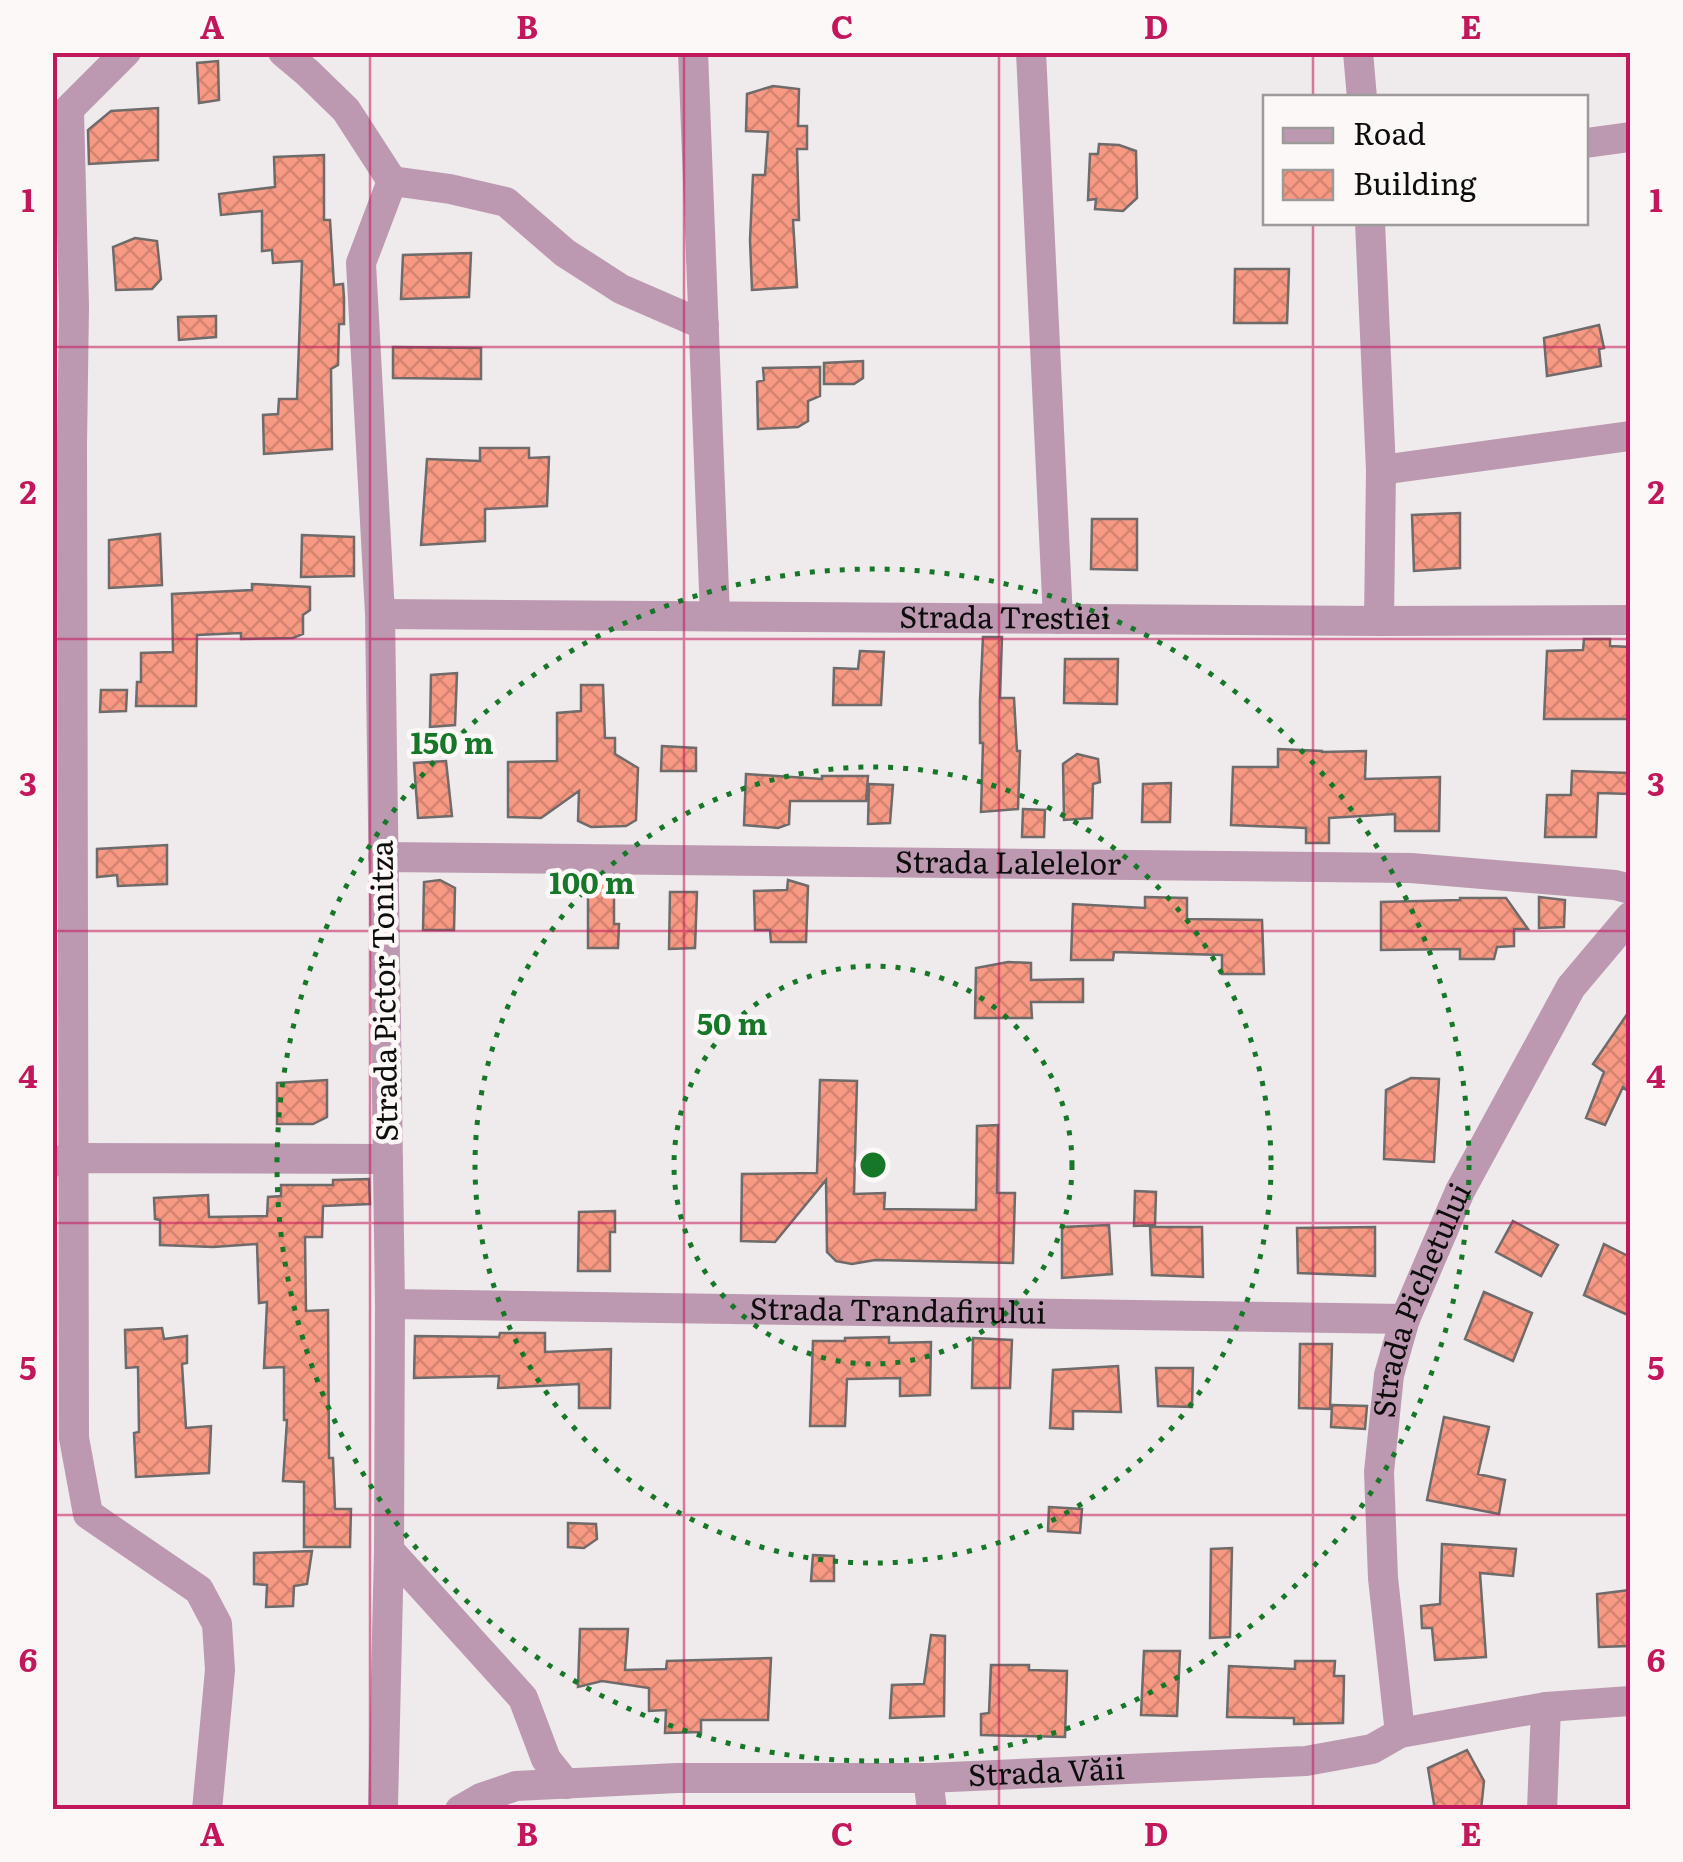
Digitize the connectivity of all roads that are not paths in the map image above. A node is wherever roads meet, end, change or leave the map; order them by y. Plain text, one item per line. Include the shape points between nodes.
1 (126, 52) edge
2 (282, 52) edge
3 (692, 52) edge
4 (1031, 52) edge
5 (1358, 52) edge
6 (1362, 95) edge
7 (61, 118) edge
8 (1630, 138) edge
9 (1588, 143) edge
10 (392, 182) junction
11 (1370, 225) edge
12 (704, 325) junction
13 (1630, 436) edge
14 (1381, 470) junction
15 (380, 614) junction
16 (716, 616) junction
17 (1058, 619) junction
18 (1630, 620) edge
19 (1379, 621) junction
20 (383, 857) junction
21 (1630, 889) edge
22 (1630, 917) edge
23 (63, 1160) edge
24 (388, 1160) junction
25 (390, 1304) junction
26 (1405, 1318) junction
27 (389, 1550) junction
28 (1630, 1700) edge
29 (1546, 1707) junction
30 (1400, 1733) junction
31 (928, 1778) junction
32 (566, 1784) junction
33 (381, 1808) edge
34 (207, 1810) edge
35 (460, 1810) edge
36 (932, 1810) edge
37 (1542, 1810) edge

1 - 7 street
2 - 10 street via 346,110
3 - 12 street
4 - 17 street
5 - 6 street
7 - 23 street via 74,306
8 - 9 street
10 - 12 street via 506,202 565,254 621,289
10 - 15 street, Strada Pictor Tonitza via 362,263
11 - 14 street
12 - 16 street
13 - 14 street
14 - 19 street
15 - 16 street, Strada Trestiei
15 - 20 street, Strada Pictor Tonitza
16 - 17 street, Strada Trestiei
17 - 19 street, Strada Trestiei
18 - 19 street, Strada Trestiei
20 - 21 street, Strada Lalelelor via 1411,868
20 - 24 street, Strada Pictor Tonitza
22 - 26 street, Strada Pichetului via 1571,987 1460,1191
23 - 24 street
23 - 34 street via 74,1438 88,1514 199,1590 216,1624 220,1670
24 - 25 street, Strada Pictor Tonitza
25 - 26 street, Strada Trandafirului
25 - 27 street, Strada Pictor Tonitza
26 - 30 street, Strada Pichetului via 1389,1375 1379,1472
27 - 32 street via 522,1698 546,1760
27 - 33 street, Strada Pictor Tonitza
28 - 29 street, Strada Văii
29 - 30 street, Strada Văii
29 - 37 street
30 - 31 street, Strada Văii via 1372,1749 1306,1761
31 - 32 street, Strada Văii
31 - 36 street
32 - 35 street, Strada Văii via 516,1786

